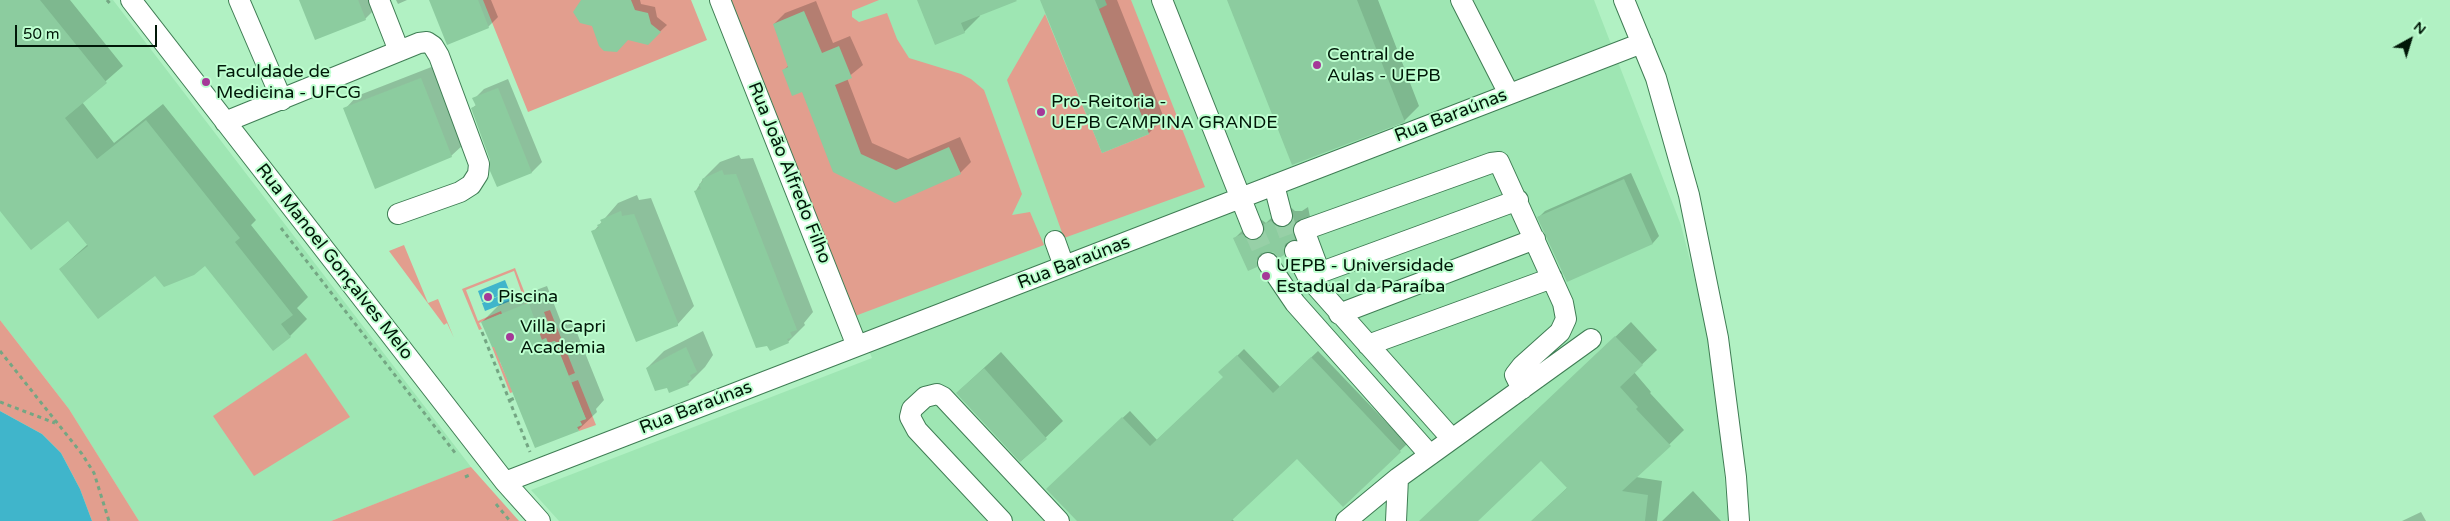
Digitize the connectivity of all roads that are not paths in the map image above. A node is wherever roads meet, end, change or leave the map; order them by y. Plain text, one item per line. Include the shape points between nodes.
1 (131, 0) edge
2 (239, 0) edge
3 (379, 0) edge
4 (720, 0) edge
5 (1162, 0) edge
6 (1461, 0) edge
7 (1624, 0) edge
8 (1642, 43) junction
9 (399, 51) junction
10 (1509, 94) junction
11 (282, 100) junction
12 (225, 122) junction
13 (1274, 185) junction
14 (1239, 198) junction
15 (1518, 200) junction
16 (398, 214) dead end
17 (1282, 216) tunnel mouth
18 (1253, 229) tunnel mouth
19 (1535, 240) junction
20 (1055, 241) dead end
21 (1064, 266) junction
22 (1314, 275) junction
23 (1552, 278) junction
24 (1339, 314) junction
25 (1591, 339) dead end
26 (1368, 345) junction
27 (857, 346) junction
28 (1522, 389) junction
29 (1452, 439) junction
30 (1430, 455) junction
31 (1398, 478) junction
32 (505, 482) junction
33 (540, 521) edge
34 (1002, 521) edge
35 (1059, 521) edge
36 (1346, 521) edge
37 (1396, 521) edge
38 (1739, 521) edge

1 - 12 street, Rua Manoel Gonçalves Melo
2 - 11 street
3 - 9 street
4 - 27 street, Rua João Alfredo Filho
5 - 14 street
6 - 10 street
7 - 8 street
8 - 10 street, Rua Baraúnas
8 - 38 street via 1656,78 1689,195 1718,338
9 - 11 street
9 - 16 street via 419,43 427,42 433,46 479,164 478,174 471,185 460,192
10 - 13 street, Rua Baraúnas
11 - 12 street
12 - 32 street, Rua Manoel Gonçalves Melo
13 - 14 street, Rua Baraúnas
13 - 17 street
14 - 18 street
14 - 21 street, Rua Baraúnas
15 - 19 street
15 - 22 street
15 - 22 street via 1502,163 1497,161 1304,230
19 - 23 street
19 - 24 street
20 - 21 street
21 - 27 street, Rua Baraúnas
22 - 24 street
22 - 30 street via 1296,253 1269,266 1295,303
23 - 26 street
23 - 28 street via 1566,319 1560,332 1515,375
24 - 26 street
25 - 28 street
26 - 29 street
27 - 32 street, Rua Baraúnas
28 - 29 street
29 - 30 street
30 - 31 street
31 - 36 street
31 - 37 street
32 - 33 street, Rua Manoel Gonçalves Melo
34 - 35 street via 917,430 910,417 912,409 925,397 937,394 943,397

